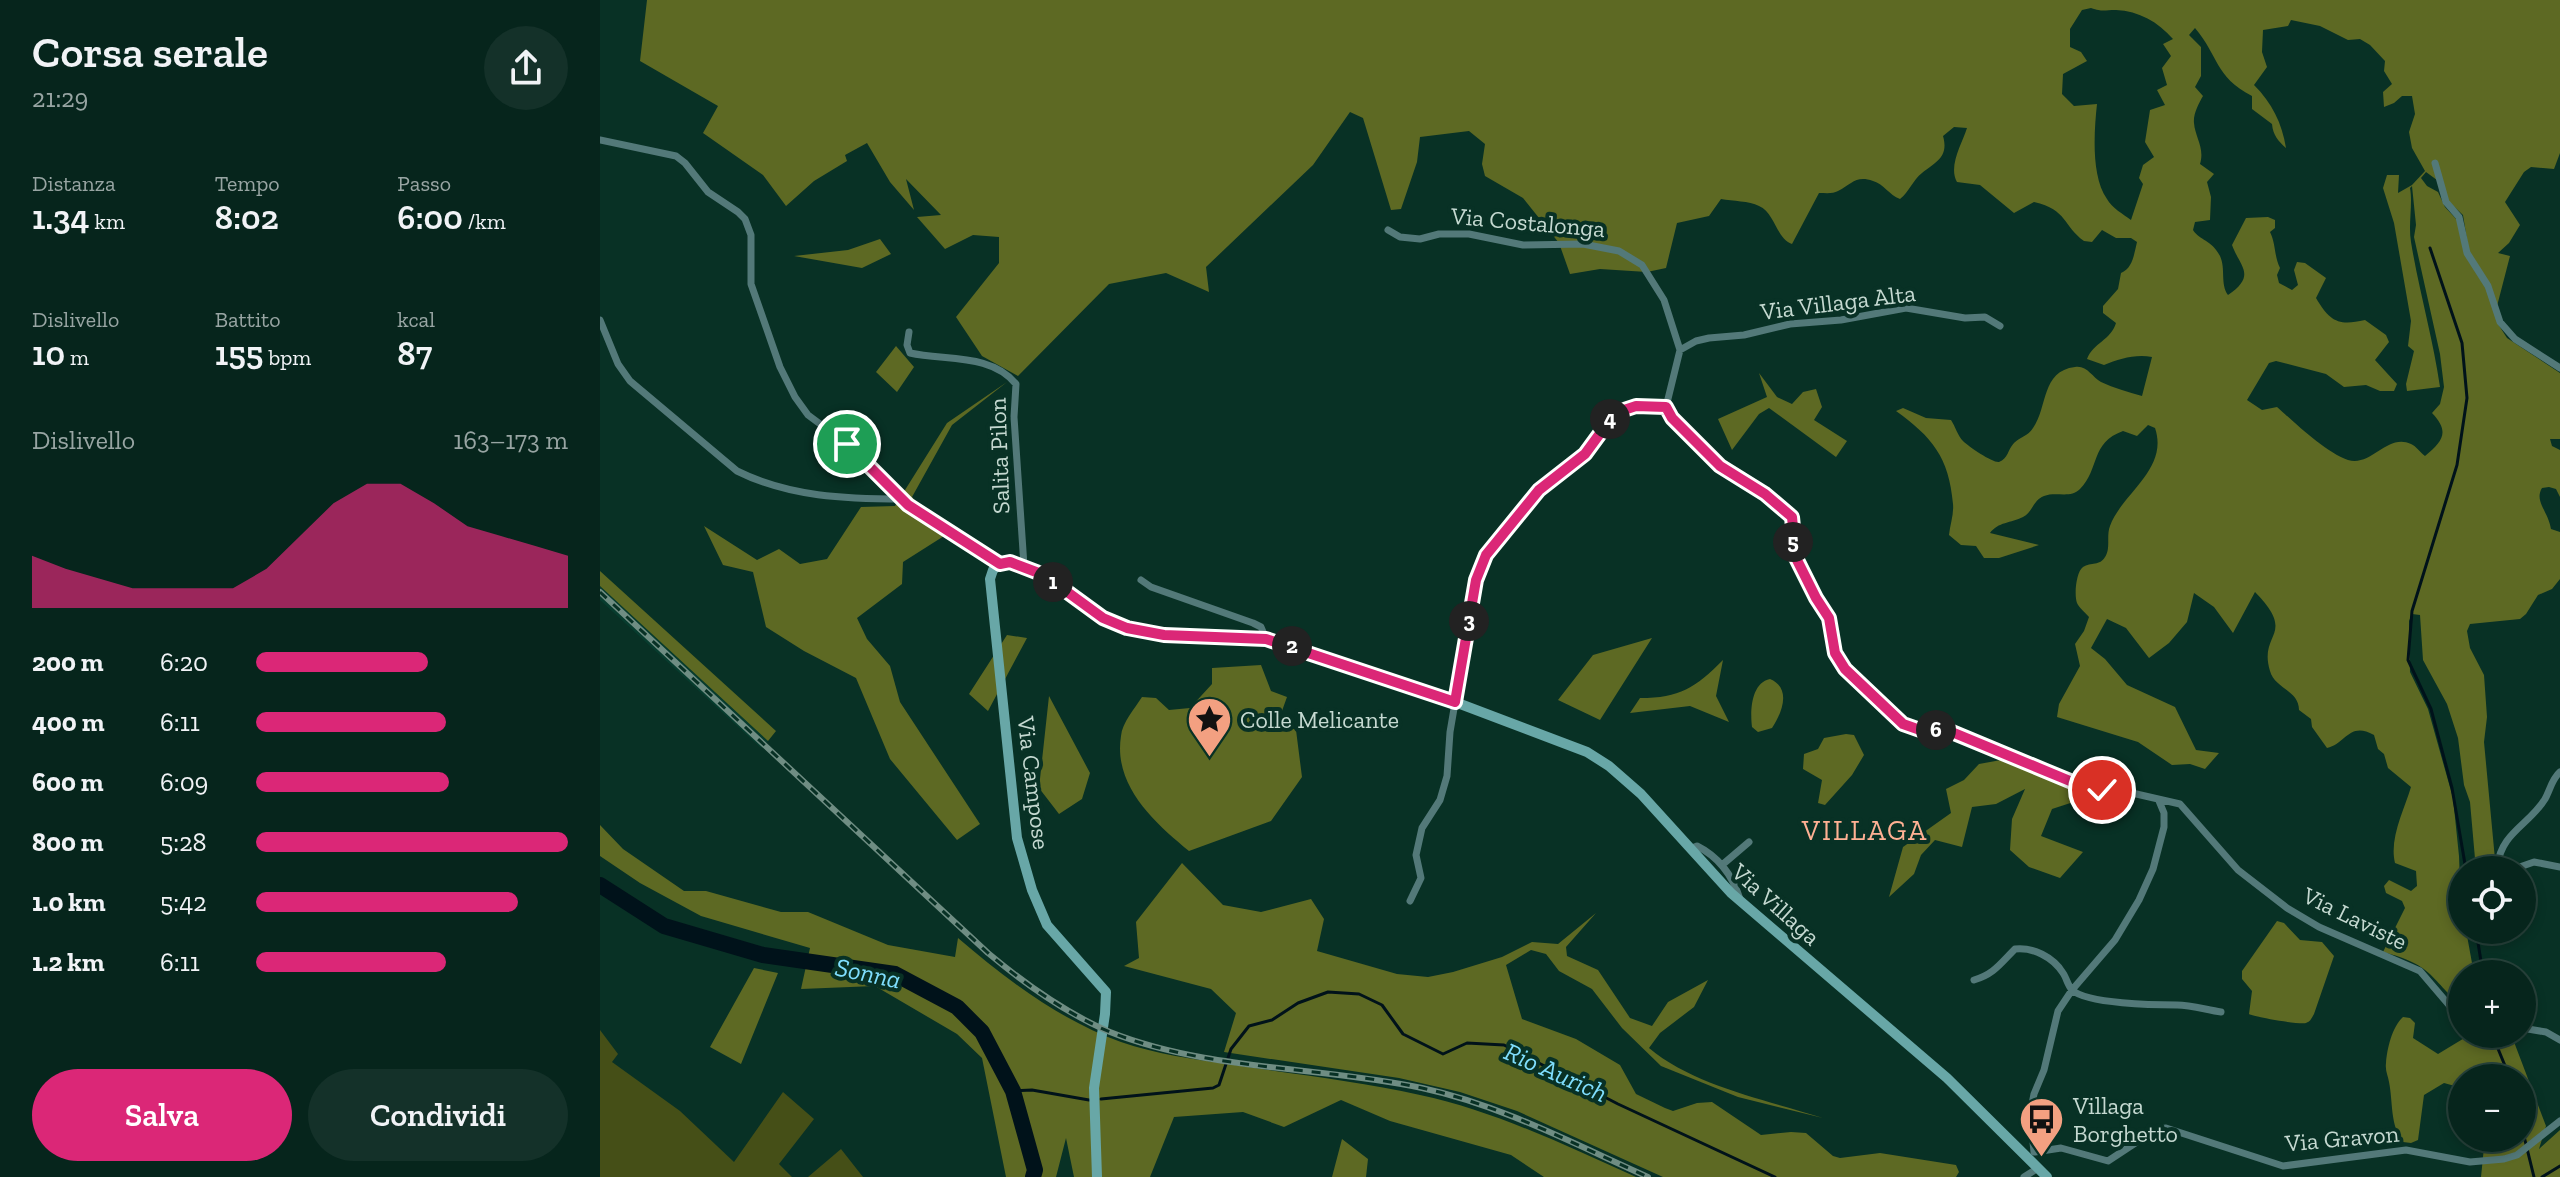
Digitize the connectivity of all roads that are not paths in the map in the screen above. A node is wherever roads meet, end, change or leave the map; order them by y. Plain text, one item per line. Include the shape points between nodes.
1 (600, 140) edge
2 (2435, 163) dead end
3 (1388, 230) dead end
4 (600, 320) edge
5 (2000, 326) dead end
6 (909, 332) dead end
7 (1680, 350) junction
8 (2560, 368) edge
9 (1666, 407) junction
10 (903, 499) junction
11 (1000, 564) junction
12 (1024, 566) junction
13 (1141, 580) dead end
14 (1266, 639) junction
15 (1455, 702) junction
16 (2560, 772) edge
17 (2159, 801) junction
18 (1749, 842) dead end
19 (1690, 849) junction
20 (2498, 856) edge
21 (2536, 862) edge
22 (1722, 865) junction
23 (2560, 867) edge
24 (1410, 901) dead end
25 (1741, 902) junction
26 (1974, 980) dead end
27 (2072, 990) junction
28 (2448, 1004) edge
29 (2221, 1012) dead end
30 (2536, 1030) edge
31 (2560, 1040) edge
32 (2560, 1121) edge
33 (2023, 1151) junction
34 (2035, 1152) junction
35 (2038, 1168) junction
36 (1097, 1177) edge
37 (2024, 1177) edge
38 (2047, 1177) edge

1 - 10 street via 676,156 708,192 745,219 751,235 751,284 795,397 808,415 847,444
2 - 8 street via 2446,202 2459,217 2467,253 2488,286 2500,322 2515,339
3 - 7 street, Via Costalonga via 1420,239 1469,234 1523,245 1583,244 1619,251 1642,265 1664,300
4 - 10 street via 630,381 737,471 813,495
5 - 7 street, Via Villaga Alta via 1985,317 1906,308 1709,338
6 - 12 street, Salita Pilon via 910,353 978,362 1002,370 1016,384
7 - 9 street
9 - 15 street via 1636,406 1615,413 1585,454 1539,490 1486,555 1476,580
9 - 17 street, Via Laviste via 1720,466 1792,517 1796,558 1829,618 1835,653 1903,724 1947,730 2082,786
10 - 11 street
11 - 12 street
11 - 36 street, Via Campose via 990,579 1017,838 1047,925 1106,992 1094,1088
12 - 14 street, Via Villaga via 1127,628 1164,635
13 - 14 street via 1253,623
14 - 15 street, Via Villaga
15 - 19 street, Via Villaga via 1587,752 1641,794
15 - 24 street via 1447,776 1440,800 1422,828 1416,855 1421,878
16 - 20 street via 2544,801 2506,839
17 - 27 street via 2164,827 2139,900 2115,940
17 - 28 street, Via Laviste via 2180,804 2238,870 2287,908 2420,971
18 - 22 street
19 - 22 street via 1707,851
19 - 25 street, Via Villaga
21 - 23 street
22 - 25 street
25 - 33 street, Via Villaga via 1947,1078
26 - 27 street via 1999,969 2015,949 2025,948 2055,962
27 - 29 street via 2112,1002
27 - 34 street via 2058,1011 2034,1094 2030,1114
30 - 31 street
32 - 34 street, Via Gravon via 2522,1152 2470,1162 2406,1150 2283,1166 2166,1128 2108,1161 2061,1148
33 - 34 street, Via Gravon
33 - 35 street, Via Villaga
35 - 37 street
35 - 38 street, Via Villaga

